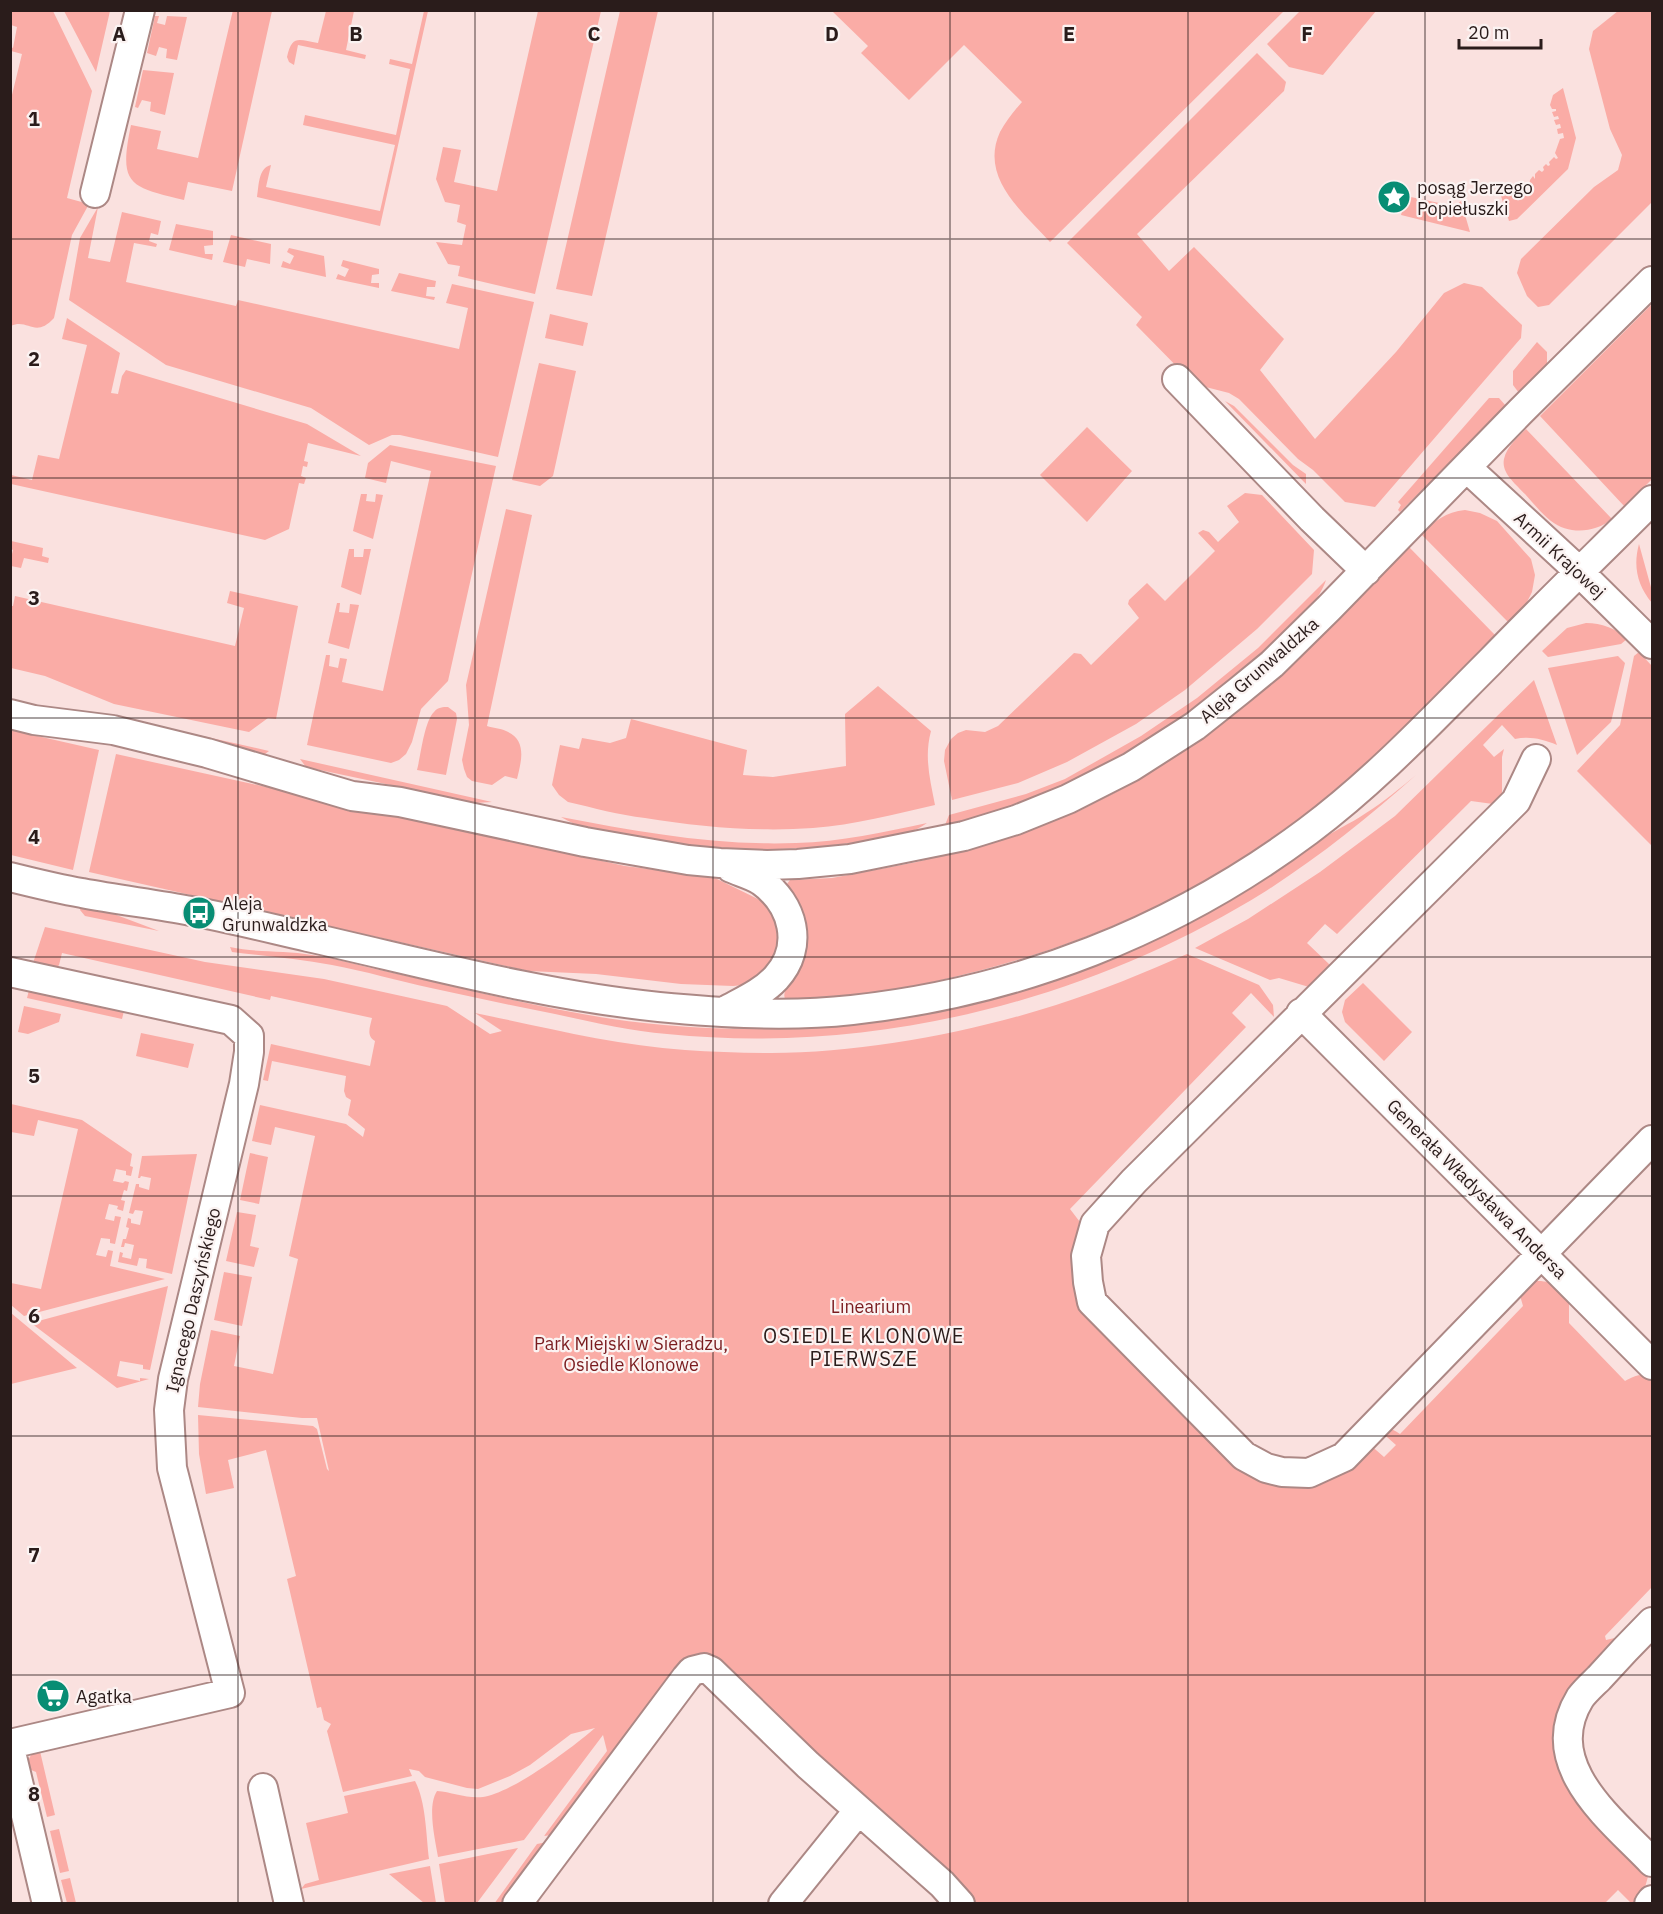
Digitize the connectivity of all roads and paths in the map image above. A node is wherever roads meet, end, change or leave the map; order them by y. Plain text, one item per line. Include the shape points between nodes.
1 (140, 10) edge
2 (95, 193) dead end
3 (1653, 281) edge
4 (1177, 379) dead end
5 (1467, 468) junction
6 (1653, 500) edge
7 (1366, 571) junction
8 (1580, 572) junction
9 (1653, 644) edge
10 (10, 714) edge
11 (1536, 759) dead end
12 (720, 863) junction
13 (12, 882) edge
14 (10, 972) edge
15 (723, 1011) junction
16 (1301, 1013) junction
17 (1653, 1140) edge
18 (1540, 1253) junction
19 (1653, 1365) edge
20 (1653, 1622) edge
21 (10, 1746) edge
22 (263, 1788) dead end
23 (858, 1811) junction
24 (1653, 1862) edge
25 (1653, 1900) edge
26 (48, 1904) edge
27 (289, 1904) edge
28 (517, 1904) edge
29 (783, 1904) edge
30 (960, 1904) edge
31 (1649, 1904) edge

1 - 2 street
3 - 5 street, Aleja Grunwaldzka
4 - 7 street
5 - 7 street, Aleja Grunwaldzka
5 - 8 street, Armii Krajowej
6 - 8 street
7 - 12 street, Aleja Grunwaldzka via 1272,664 1195,726 1131,767 1068,799 964,836 850,859 767,865
8 - 9 street, Armii Krajowej
8 - 15 street via 1354,795 1259,865 1197,903 1117,942 1043,970 990,984 850,1010
10 - 12 street, Aleja Grunwaldzka via 114,730 352,796 400,801 650,854
11 - 16 street via 1516,801
12 - 15 street, Aleja Grunwaldzka via 759,879 785,906 792,923 789,953 778,976 765,988
13 - 15 street via 199,913 529,987 656,1006
14 - 21 street, Ignacego Daszyńskiego via 231,1020 249,1035 244,1084 173,1379 169,1410 172,1468 230,1693
16 - 18 street, Generała Władysława Andersa
16 - 18 street via 1095,1224 1086,1256 1092,1302 1244,1456 1266,1468 1309,1473 1344,1456
17 - 18 street
18 - 19 street, Generała Władysława Andersa
20 - 24 street via 1581,1697 1568,1737 1577,1778
21 - 26 street
22 - 27 street
23 - 28 street via 711,1671 699,1668 686,1678
23 - 29 street
23 - 30 street via 934,1876
25 - 31 street

